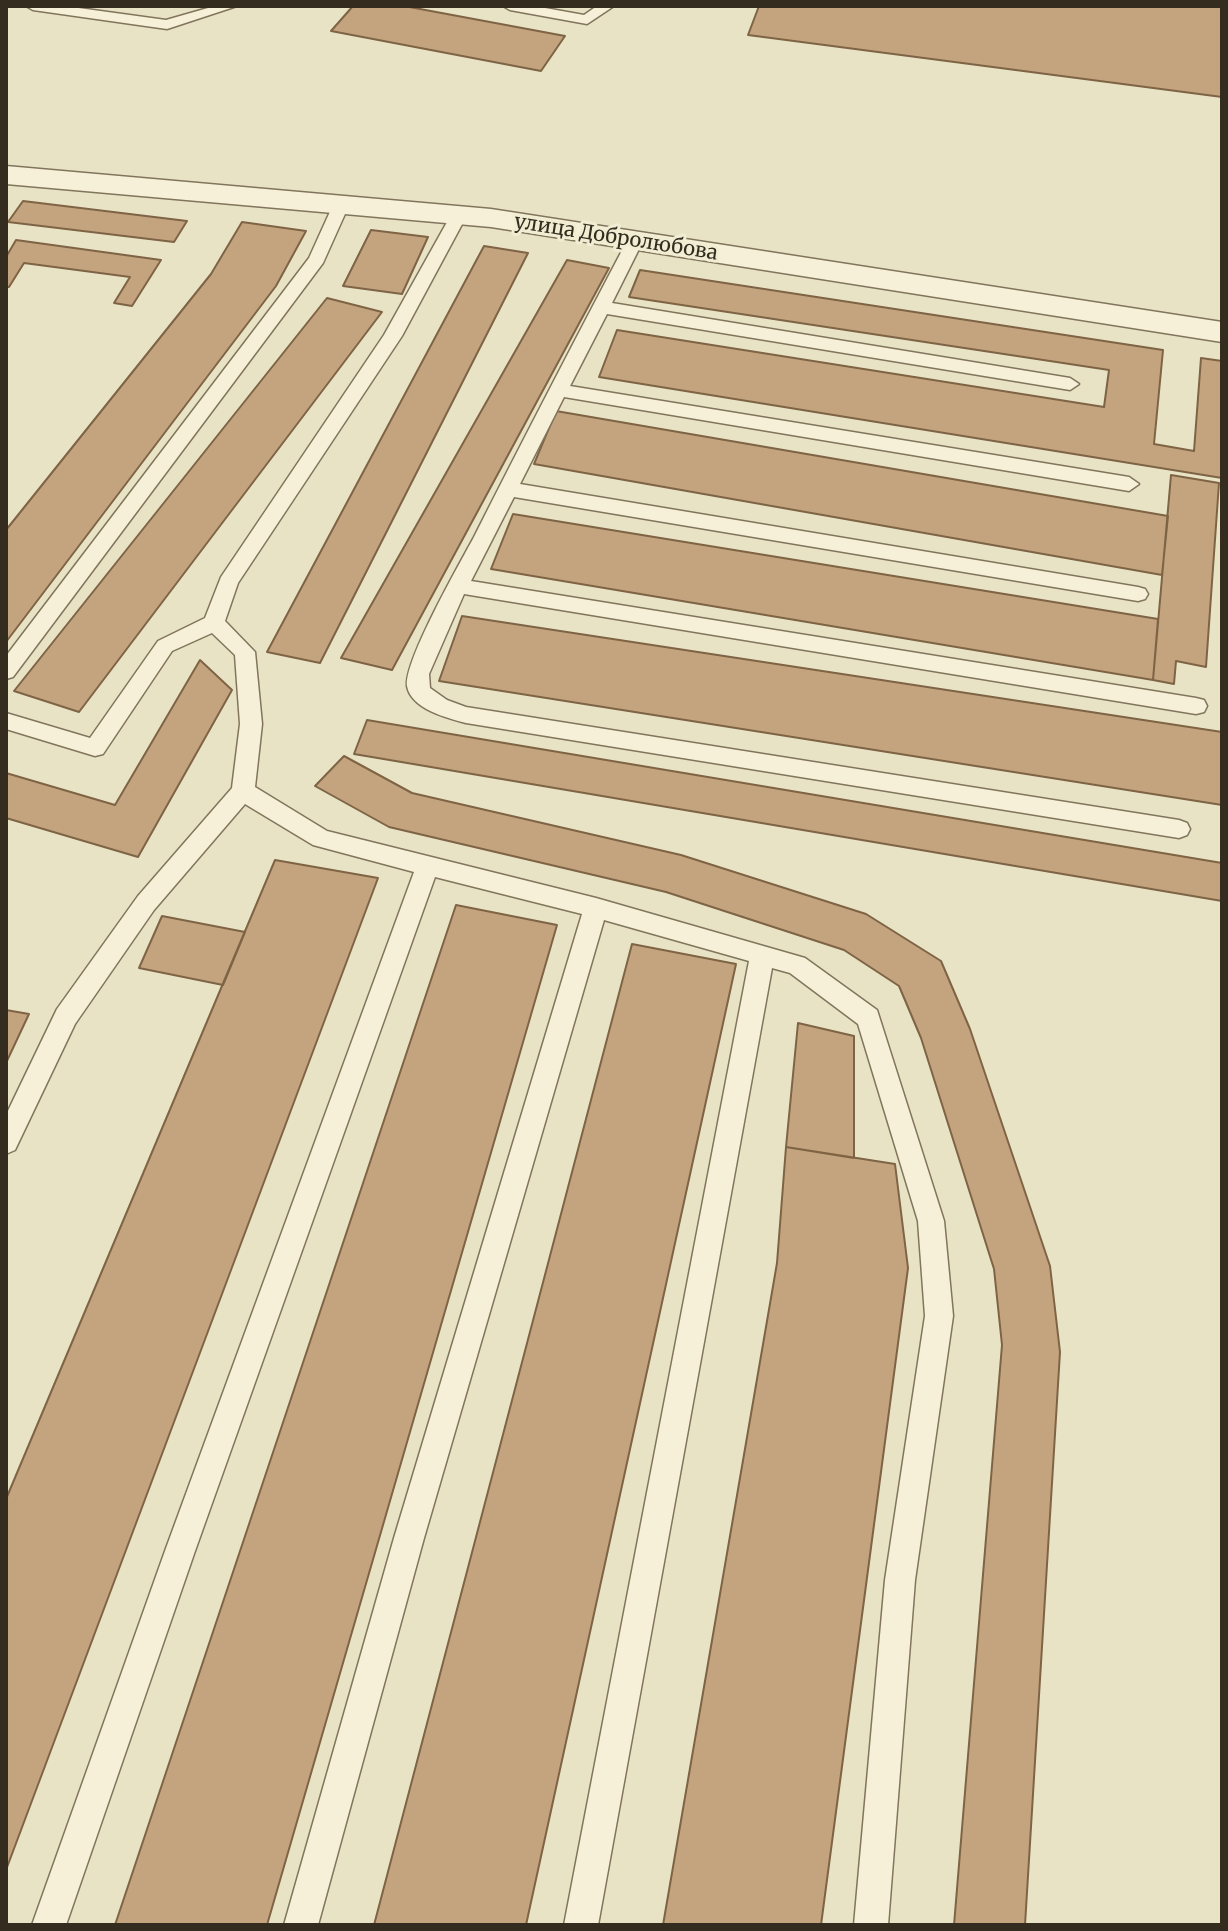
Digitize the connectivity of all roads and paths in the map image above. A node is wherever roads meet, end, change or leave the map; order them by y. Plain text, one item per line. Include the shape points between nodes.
1 (33, 6) edge
2 (230, 6) edge
3 (510, 6) edge
4 (607, 6) edge
5 (6, 175) edge
6 (341, 205) junction
7 (459, 215) junction
8 (635, 241) junction
9 (600, 307) junction
10 (1222, 332) edge
11 (1070, 384) dead end
12 (557, 390) junction
13 (1129, 484) dead end
14 (508, 489) junction
15 (458, 586) junction
16 (1138, 594) dead end
17 (214, 623) junction
18 (6, 671) edge
19 (1196, 706) dead end
20 (6, 721) edge
21 (243, 791) junction
22 (1179, 829) dead end
23 (427, 867) junction
24 (596, 908) junction
25 (762, 955) junction
26 (6, 1142) edge
27 (49, 1925) edge
28 (301, 1925) edge
29 (581, 1925) edge
30 (871, 1925) edge

1 - 2 lane via 167,25
3 - 4 lane via 587,20
5 - 6 street, улица Добролюбова
6 - 7 street, улица Добролюбова
6 - 18 lane via 309,269
7 - 8 street, улица Добролюбова
7 - 17 lane via 393,336 228,582
8 - 9 lane
8 - 10 street, улица Добролюбова
9 - 11 lane
9 - 12 lane
12 - 13 lane
12 - 14 lane
14 - 15 lane
14 - 16 lane
15 - 19 lane
15 - 22 lane via 418,674 418,688 446,710
17 - 20 lane via 165,646 95,748
17 - 21 lane via 245,652 251,724
21 - 23 lane via 321,839
21 - 26 lane via 146,903 66,1017
23 - 24 lane
23 - 27 lane
24 - 25 lane
24 - 28 lane via 409,1538
25 - 29 lane
25 - 30 lane via 797,965 868,1018 931,1221 939,1316 900,1580

